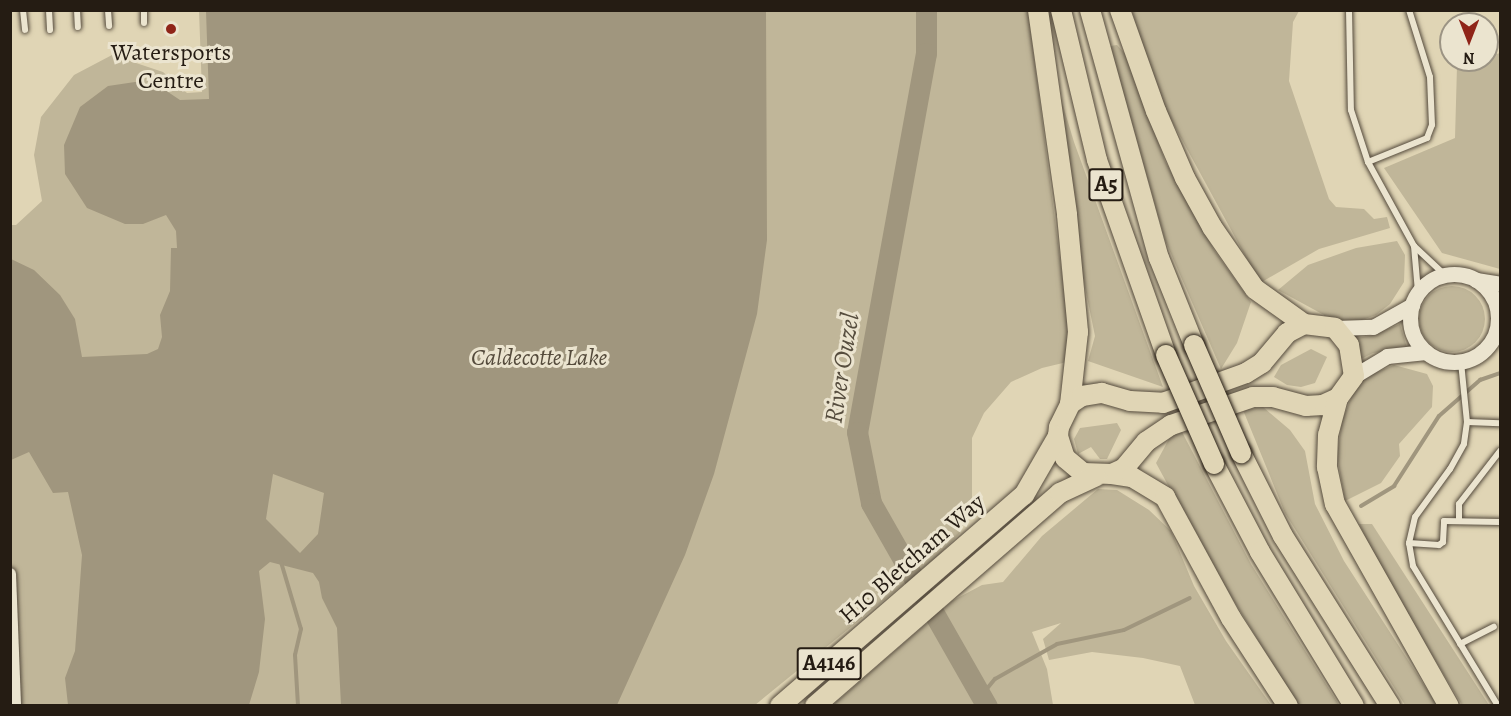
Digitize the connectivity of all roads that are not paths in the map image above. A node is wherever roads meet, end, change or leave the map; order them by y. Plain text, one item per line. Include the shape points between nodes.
1 (23, 10) edge
2 (49, 10) edge
3 (77, 10) edge
4 (108, 10) edge
5 (144, 10) edge
6 (1038, 10) edge
7 (1061, 10) edge
8 (1090, 10) edge
9 (1120, 10) edge
10 (1349, 10) edge
11 (1409, 10) edge
12 (144, 23) dead end
13 (78, 27) dead end
14 (109, 27) dead end
15 (25, 30) dead end
16 (50, 30) dead end
17 (1368, 162) junction
18 (1414, 246) junction
19 (1445, 275) junction
20 (1476, 280) junction
21 (1500, 284) edge
22 (1415, 299) junction
23 (1500, 319) edge
24 (1304, 324) junction
25 (1335, 328) junction
26 (1426, 352) junction
27 (1461, 362) junction
28 (1354, 376) junction
29 (1338, 398) junction
30 (1070, 404) junction
31 (1467, 422) junction
32 (1500, 423) edge
33 (1058, 436) junction
34 (1500, 451) edge
35 (1104, 475) junction
36 (1460, 521) junction
37 (1500, 522) edge
38 (1409, 543) junction
39 (10, 574) edge
40 (1494, 627) dead end
41 (1460, 644) junction
42 (15, 705) edge
43 (780, 705) edge
44 (815, 705) edge
45 (1288, 705) edge
46 (1354, 705) edge
47 (1390, 705) edge
48 (1449, 705) edge
49 (1498, 705) edge

1 - 15 lane
2 - 16 lane
3 - 13 lane
4 - 14 lane
5 - 12 lane
6 - 30 highway, H10 Bletcham Way via 1067,214 1078,358
7 - 46 highway, A5, bridge via 1098,160 1166,356 1214,464 1265,561
8 - 47 highway, A5, bridge via 1159,258 1194,345 1241,453 1283,536
9 - 24 highway via 1185,178 1238,269 1255,289
10 - 17 lane via 1352,110
11 - 17 lane via 1430,77 1432,125 1427,138
17 - 18 lane
18 - 19 lane
18 - 22 lane
19 - 20 street
19 - 22 street
20 - 21 street
20 - 23 street via 1493,296
22 - 25 street via 1373,327
22 - 26 street via 1412,331
23 - 27 street via 1487,347
24 - 25 highway
24 - 30 highway via 1287,333 1262,363 1246,373 1163,404 1092,393
25 - 28 highway via 1349,345
26 - 27 street via 1442,361
26 - 28 street via 1388,356
27 - 31 lane
28 - 29 highway
29 - 35 highway, H10 Bletcham Way via 1323,405 1306,406 1273,397 1242,400 1171,425 1146,442 1123,470
29 - 48 highway via 1328,435 1327,467 1335,504
30 - 33 highway, H10 Bletcham Way
31 - 32 lane
31 - 38 lane via 1464,444 1415,517
33 - 35 highway via 1073,467
33 - 43 highway, H10 Bletcham Way / A4146 via 1024,495
34 - 36 lane via 1459,504
35 - 44 highway, H10 Bletcham Way / A4146 via 1060,493
35 - 45 highway via 1140,481 1164,497 1231,618
36 - 37 lane
36 - 38 lane via 1444,521 1443,542 1439,544
38 - 41 lane via 1413,566
39 - 42 street
40 - 41 lane
41 - 49 lane

